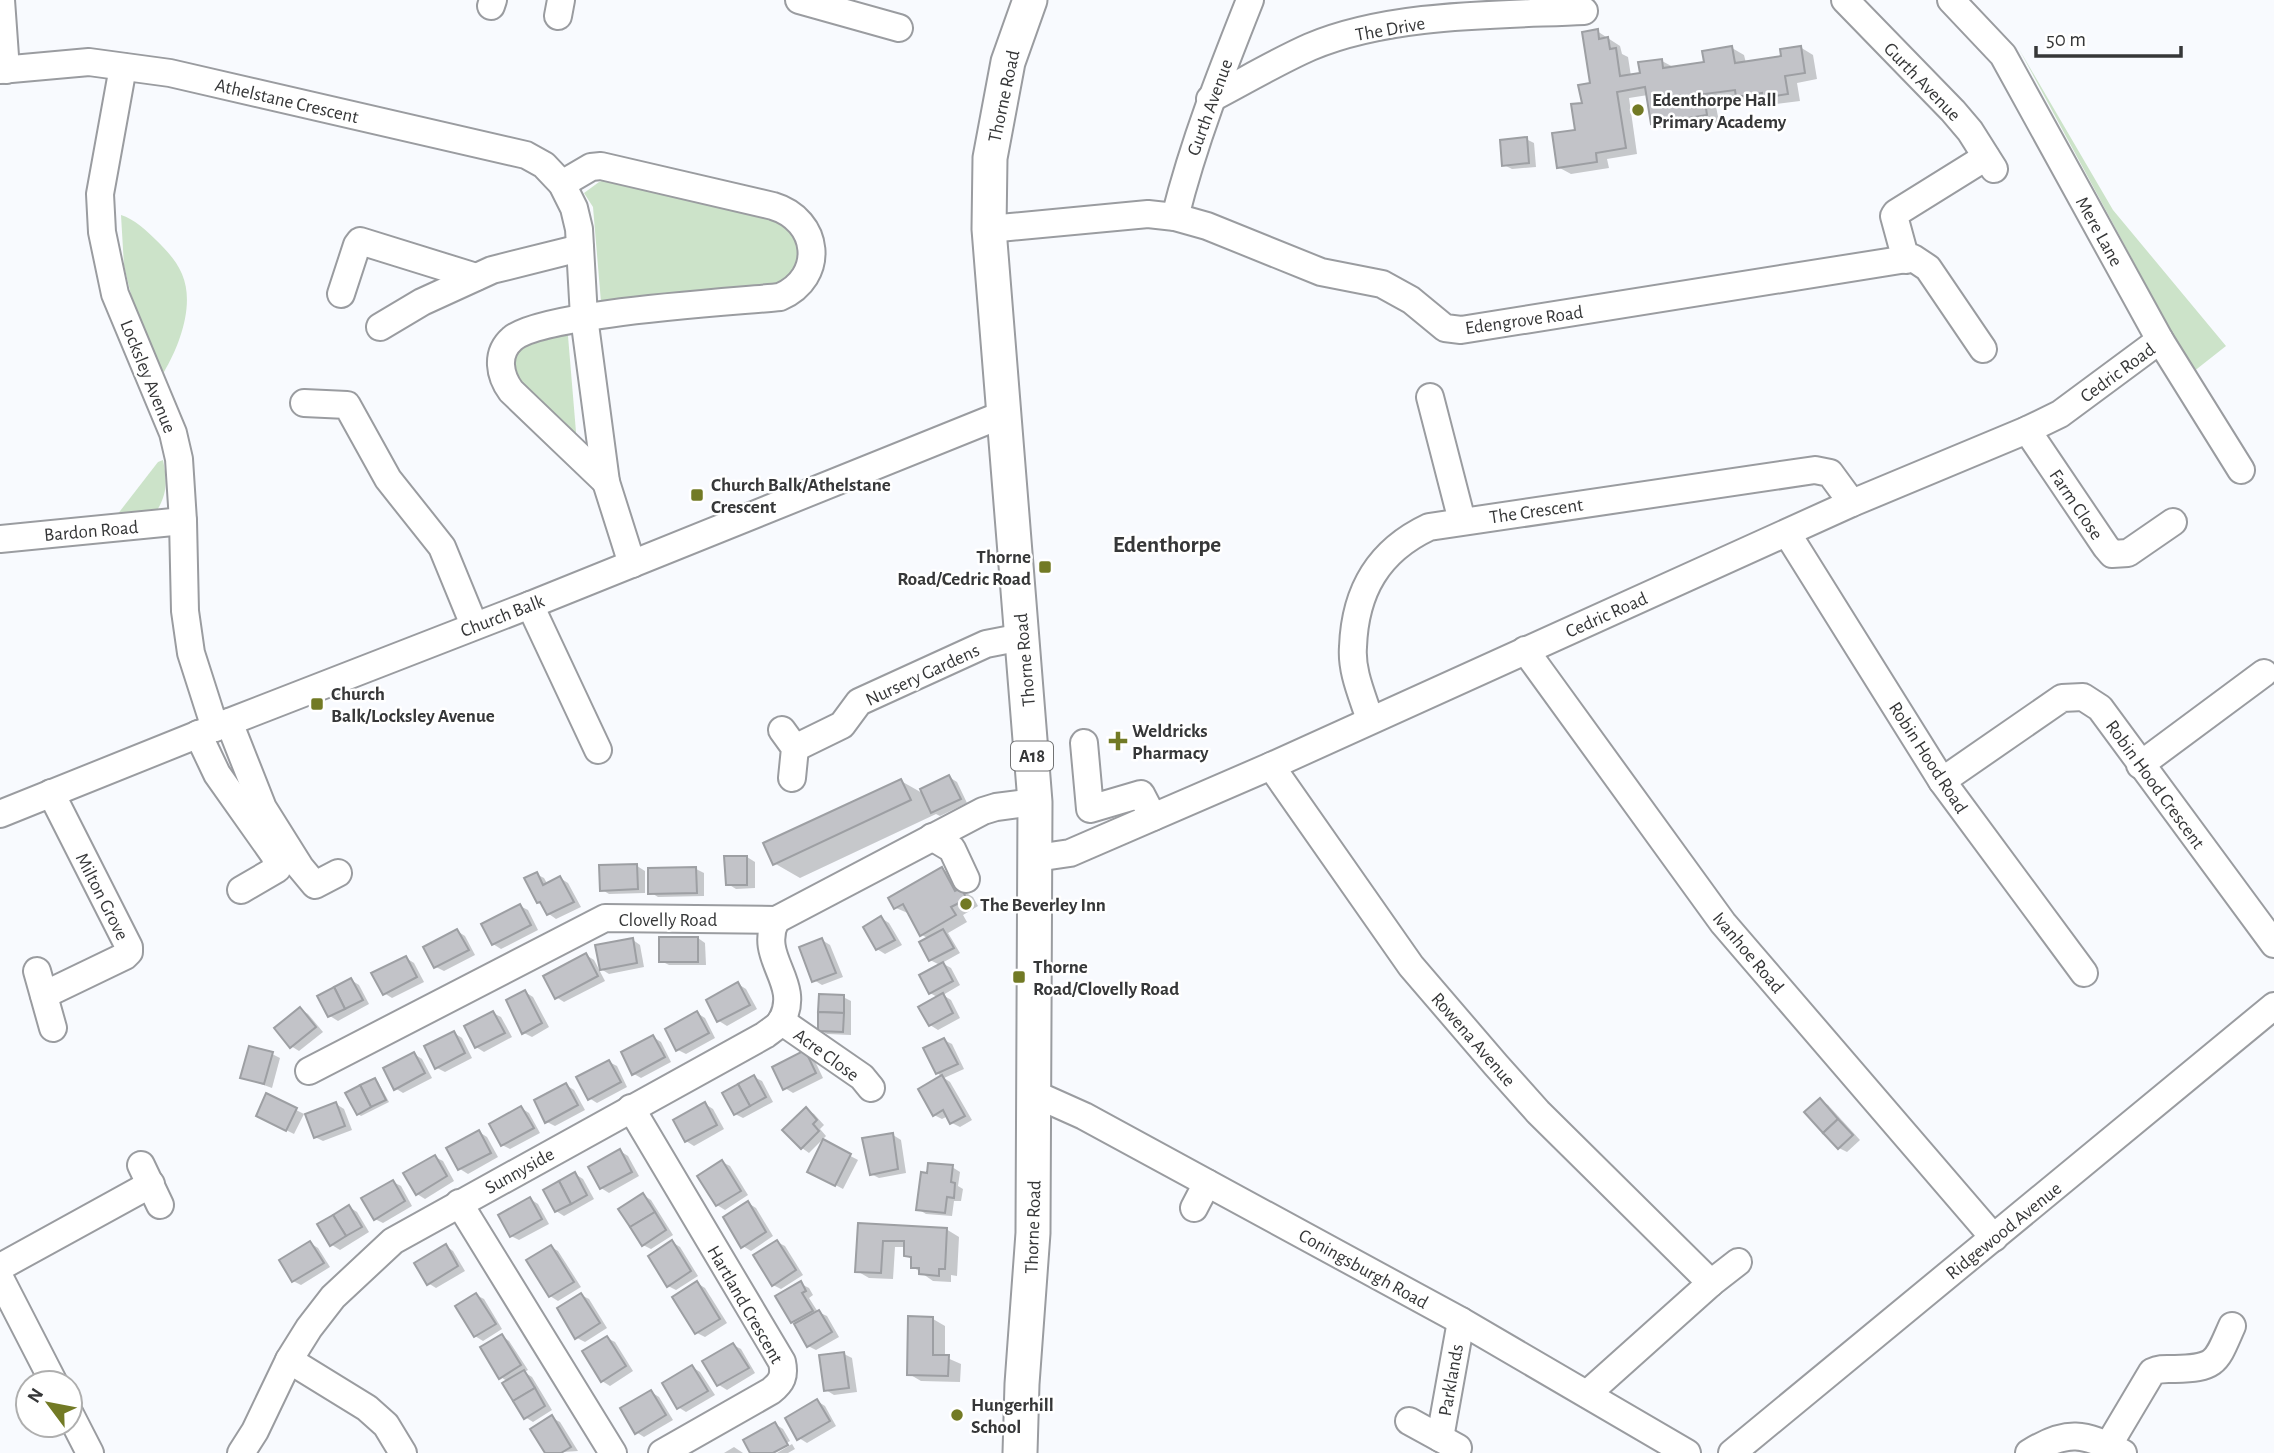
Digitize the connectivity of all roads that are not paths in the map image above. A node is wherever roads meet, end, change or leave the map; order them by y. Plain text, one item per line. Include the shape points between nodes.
1 (1, 0) edge
2 (799, 0) edge
3 (1030, 0) edge
4 (1250, 0) edge
5 (1845, 0) edge
6 (1951, 0) edge
7 (839, 5) edge
8 (1584, 11) dead end
9 (1536, 13) junction
10 (899, 28) dead end
11 (1554, 35) dead end
12 (1230, 48) junction
13 (122, 67) junction
14 (3, 70) edge
15 (1263, 72) junction
16 (1210, 99) junction
17 (562, 184) junction
18 (1175, 217) junction
19 (989, 229) junction
20 (580, 248) junction
21 (1909, 259) junction
22 (476, 276) junction
23 (341, 294) dead end
24 (584, 317) junction
25 (380, 327) dead end
26 (2160, 340) junction
27 (1983, 349) dead end
28 (1430, 397) dead end
29 (304, 402) dead end
30 (1004, 414) junction
31 (2028, 430) junction
32 (2241, 470) dead end
33 (606, 482) junction
34 (1852, 503) junction
35 (2176, 520) dead end
36 (183, 521) junction
37 (1462, 521) junction
38 (1787, 533) junction
39 (0, 539) edge
40 (632, 564) junction
41 (530, 605) junction
42 (474, 625) junction
43 (1021, 637) junction
44 (1525, 650) junction
45 (2264, 673) dead end
46 (1370, 720) junction
47 (214, 728) junction
48 (1084, 743) dead end
49 (598, 750) dead end
50 (2140, 765) junction
51 (1271, 766) junction
52 (792, 778) dead end
53 (1942, 781) junction
54 (51, 793) junction
55 (1035, 802) junction
56 (0, 814) edge
57 (1153, 817) junction
58 (932, 837) junction
59 (1036, 858) junction
60 (338, 873) dead end
61 (966, 879) dead end
62 (241, 890) dead end
63 (776, 920) junction
64 (2274, 944) edge
65 (2084, 973) dead end
66 (2274, 1006) edge
67 (781, 1021) junction
68 (52, 1028) dead end
69 (303, 1073) dead end
70 (871, 1088) dead end
71 (1034, 1099) junction
72 (631, 1108) junction
73 (1207, 1183) junction
74 (151, 1185) dead end
75 (459, 1203) junction
76 (1194, 1208) dead end
77 (1994, 1238) junction
78 (1738, 1262) dead end
79 (0, 1267) edge
80 (0, 1278) edge
81 (1711, 1283) junction
82 (1461, 1321) junction
83 (2232, 1326) dead end
84 (289, 1360) junction
85 (47, 1369) edge
86 (1587, 1394) junction
87 (1409, 1421) dead end
88 (2116, 1449) edge
89 (241, 1453) edge
90 (402, 1453) edge
91 (613, 1453) edge
92 (662, 1453) edge
93 (1020, 1453) edge
94 (1688, 1453) edge
95 (1731, 1453) edge
96 (2029, 1453) edge

1 - 14 street
2 - 7 street
3 - 19 main road, Thorne Road / A18 via 1008,62 992,144
4 - 12 street, Gurth Avenue
5 - 21 street, Gurth Avenue via 1970,131 1990,163 1895,213
6 - 26 street, Mere Lane via 2003,55
7 - 10 street
8 - 9 street, The Drive
9 - 11 street
9 - 15 street, The Drive via 1469,16 1354,33 1311,47
12 - 15 street
12 - 16 street, Gurth Avenue
13 - 14 street, Athelstane Crescent via 89,62
13 - 17 street, Athelstane Crescent via 526,155 544,165
13 - 36 street, Locksley Avenue via 100,194 102,232 115,294 173,433
15 - 16 street, The Drive
16 - 18 street, Gurth Avenue
17 - 20 street, Athelstane Crescent via 574,208
17 - 24 street, Athelstane Crescent via 601,166 773,206 799,221 812,249 806,276 780,297
18 - 19 street, Edengrove Road via 1148,214
18 - 21 street, Edengrove Road via 1321,272 1382,284 1445,328 1461,330
19 - 30 main road, Thorne Road / A18
20 - 22 street
20 - 24 street, Athelstane Crescent
21 - 27 street via 1928,268
22 - 23 street via 360,241
22 - 25 street
24 - 33 street, Athelstane Crescent
24 - 33 street, Athelstane Crescent via 519,334 502,354 501,372 512,391
26 - 31 street, Cedric Road via 2060,414
26 - 32 street, Mere Lane
28 - 37 street
29 - 42 street via 347,405 388,479 442,547
30 - 40 street, Church Balk
30 - 43 main road, Thorne Road / A18
31 - 34 street, Cedric Road
31 - 35 street, Farm Close via 2112,554 2128,553
33 - 40 street, Athelstane Crescent
34 - 37 street, The Crescent via 1830,473 1815,470
34 - 38 street, Cedric Road
36 - 39 street, Bardon Road
36 - 47 street, Locksley Avenue via 191,653
37 - 46 street, The Crescent via 1409,536 1384,557 1371,577 1352,648
38 - 44 street, Cedric Road
38 - 53 street, Robin Hood Road
40 - 41 street, Church Balk
41 - 42 street, Church Balk
41 - 49 street
42 - 47 street, Church Balk
43 - 52 street, Nursery Gardens via 985,645 859,702 842,725 788,739
43 - 55 main road, Thorne Road / A18
44 - 46 street, Cedric Road
44 - 77 street, Ivanhoe Road via 1723,923
45 - 50 street
46 - 51 street, Cedric Road
47 - 54 street, Church Balk
47 - 60 street via 315,885
47 - 62 street via 218,774 275,856 277,869
48 - 57 street via 1090,808 1141,794
50 - 53 street, Robin Hood Crescent via 2100,708 2083,697 2062,698
50 - 64 street, Robin Hood Crescent
51 - 57 street, Cedric Road
51 - 81 street, Rowena Avenue via 1411,965 1470,1035 1538,1112
53 - 65 street, Robin Hood Road
54 - 56 street, Church Balk
54 - 68 street, Milton Grove via 129,947 129,952 40,983
55 - 58 street, Clovelly Road via 983,811
55 - 59 main road, Thorne Road / A18
57 - 59 street, Cedric Road via 1070,853
58 - 61 street via 952,849
58 - 63 street, Clovelly Road
59 - 71 main road, Thorne Road / A18
63 - 67 street via 770,947 786,985
63 - 69 street, Clovelly Road via 605,918
66 - 77 street, Ridgewood Avenue
67 - 70 street, Acre Close
67 - 72 street, Sunnyside via 765,1035
71 - 73 street, Coningsburgh Road via 1046,1099 1084,1116
71 - 93 main road, Thorne Road / A18 via 1033,1233
72 - 75 street, Sunnyside
72 - 92 street, Hartland Crescent via 784,1370 771,1391
73 - 76 street
73 - 82 street, Coningsburgh Road
74 - 79 street
75 - 84 street, Sunnyside via 393,1241 356,1273 333,1297
75 - 91 street
77 - 95 street, Ridgewood Avenue
78 - 81 street
80 - 85 street
81 - 86 street
82 - 86 street, Coningsburgh Road
82 - 87 street, Parklands via 1449,1443
83 - 88 street via 2209,1365 2152,1372
84 - 89 street, Sunnyside
84 - 90 street via 367,1408 386,1425
86 - 94 street, Coningsburgh Road
88 - 96 street via 2083,1437 2063,1436

